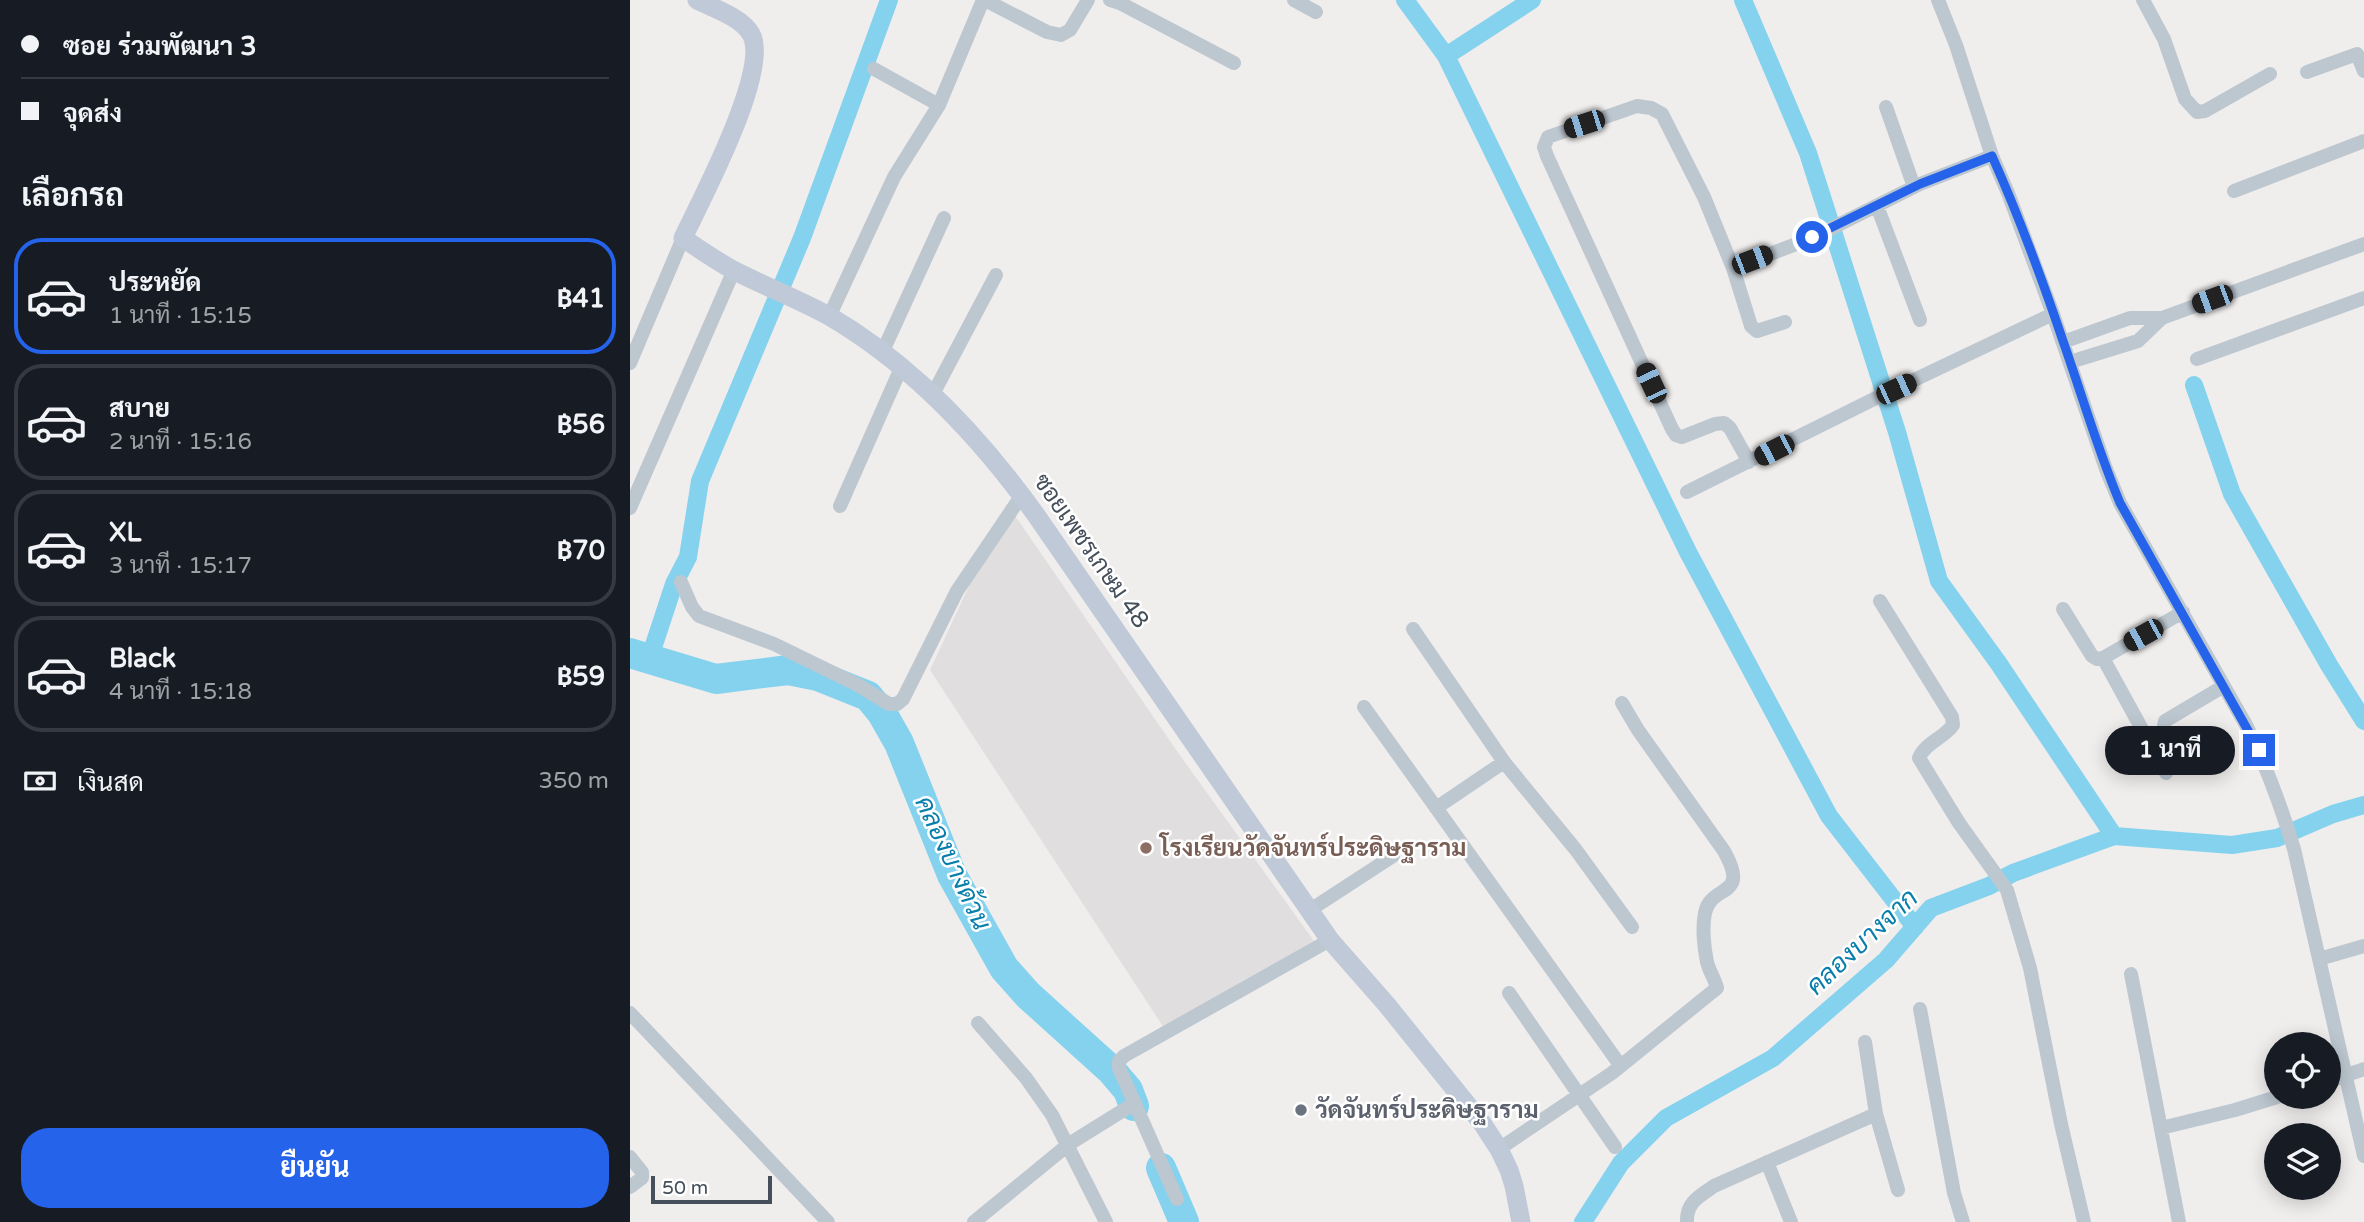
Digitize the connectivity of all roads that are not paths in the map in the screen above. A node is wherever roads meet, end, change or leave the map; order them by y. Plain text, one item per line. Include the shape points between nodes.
1 (697, 0) edge
2 (984, 0) edge
3 (1088, 0) edge
4 (1110, 0) edge
5 (1294, 0) edge
6 (1938, 0) edge
7 (2143, 0) edge
8 (1316, 12) dead end
9 (1234, 63) dead end
10 (874, 69) dead end
11 (2364, 71) edge
12 (2308, 72) dead end
13 (2270, 74) dead end
14 (939, 105) junction
15 (1886, 107) dead end
16 (2364, 141) edge
17 (1992, 156) junction
18 (1914, 187) junction
19 (2235, 191) dead end
20 (1877, 206) junction
21 (944, 218) dead end
22 (683, 238) junction
23 (2364, 244) edge
24 (1732, 268) junction
25 (734, 270) junction
26 (996, 275) dead end
27 (2364, 298) edge
28 (2053, 314) junction
29 (829, 317) junction
30 (2162, 318) junction
31 (1920, 320) dead end
32 (1785, 322) dead end
33 (2063, 342) junction
34 (882, 353) junction
35 (2197, 359) dead end
36 (2070, 362) junction
37 (630, 363) edge
38 (901, 368) junction
39 (933, 394) junction
40 (1749, 462) junction
41 (1687, 492) dead end
42 (1022, 495) junction
43 (840, 506) dead end
44 (630, 508) edge
45 (681, 582) dead end
46 (1880, 601) dead end
47 (2063, 609) dead end
48 (2183, 612) junction
49 (1413, 629) dead end
50 (2103, 658) junction
51 (2224, 686) junction
52 (1622, 703) dead end
53 (1364, 707) dead end
54 (1504, 762) junction
55 (1436, 808) junction
56 (1393, 856) dead end
57 (1310, 910) junction
58 (1632, 927) dead end
59 (1330, 940) junction
60 (2364, 946) edge
61 (2319, 959) junction
62 (2131, 974) dead end
63 (1509, 993) dead end
64 (1920, 1009) dead end
65 (630, 1013) edge
66 (978, 1023) dead end
67 (1865, 1042) dead end
68 (1620, 1065) junction
69 (2364, 1069) edge
70 (2346, 1076) junction
71 (2341, 1077) edge
72 (1579, 1096) junction
73 (2264, 1101) edge
74 (1131, 1105) junction
75 (1876, 1114) junction
76 (2161, 1128) junction
77 (1069, 1144) junction
78 (1615, 1147) dead end
79 (2363, 1148) edge
80 (1499, 1149) junction
81 (630, 1157) edge
82 (1767, 1162) junction
83 (630, 1187) edge
84 (1898, 1190) dead end
85 (1177, 1199) dead end
86 (828, 1222) edge
87 (974, 1222) edge
88 (1106, 1222) edge
89 (1521, 1222) edge
90 (1688, 1222) edge
91 (1791, 1222) edge
92 (1963, 1222) edge
93 (2084, 1222) edge
94 (2179, 1222) edge

1 - 22 street via 750,31 756,57 741,112
2 - 3 street via 1047,32 1061,34 1070,30
2 - 14 street
4 - 9 street
5 - 8 street
6 - 17 street
7 - 13 street via 2164,39 2185,99 2197,112
10 - 14 street
11 - 12 street via 2357,54
14 - 29 street via 894,177
15 - 18 street
16 - 19 street
17 - 18 street
17 - 28 street
18 - 20 street
20 - 24 street
20 - 31 street
21 - 34 street
22 - 25 street, ซอยเพชรเกษม 48
22 - 37 street
23 - 30 street
24 - 32 street via 1751,326 1758,331
24 - 40 street via 1704,197 1662,114 1637,106 1548,137 1544,146 1547,156 1672,429 1682,437 1724,423
25 - 29 street, ซอยเพชรเกษม 48
25 - 44 street
26 - 39 street
27 - 35 street
28 - 33 street
28 - 40 street
29 - 34 street, ซอยเพชรเกษม 48
30 - 33 street via 2130,318
30 - 36 street via 2138,341
33 - 36 street
34 - 38 street, ซอยเพชรเกษม 48
36 - 48 street via 2120,503
38 - 39 street, ซอยเพชรเกษม 48
38 - 43 street
39 - 42 street, ซอยเพชรเกษม 48
40 - 41 street
42 - 45 street via 957,591 897,704 889,704 775,644 699,616
42 - 57 street, ซอยเพชรเกษม 48
46 - 93 street via 1952,717 1949,731 1919,758 2007,890 2031,968
47 - 50 street via 2092,656
48 - 50 street
48 - 51 street
49 - 54 street
50 - 51 street via 2172,770 2165,722
51 - 61 street via 2259,750 2281,807
52 - 68 street via 1724,851 1734,878 1709,903 1704,917 1707,964 1717,988
53 - 55 street
54 - 55 street
54 - 58 street
55 - 68 street
56 - 57 street
57 - 59 street, ซอยเพชรเกษม 48
59 - 74 street via 1124,1056 1119,1068
59 - 80 street, ซอยเพชรเกษม 48 via 1413,1037
60 - 61 street
61 - 70 street
62 - 76 street
63 - 72 street
64 - 92 street
65 - 86 street
66 - 77 street via 1026,1078
67 - 75 street
68 - 72 street
69 - 70 street
70 - 71 street
70 - 79 street
72 - 78 street
72 - 80 street
73 - 76 street
74 - 77 street
74 - 85 street
75 - 82 street
75 - 84 street
76 - 94 street
77 - 87 street
77 - 88 street
80 - 89 street, ซอยเพชรเกษม 48 via 1514,1185
81 - 83 street via 642,1172 642,1178
82 - 90 street via 1714,1185 1695,1199 1688,1208
82 - 91 street

